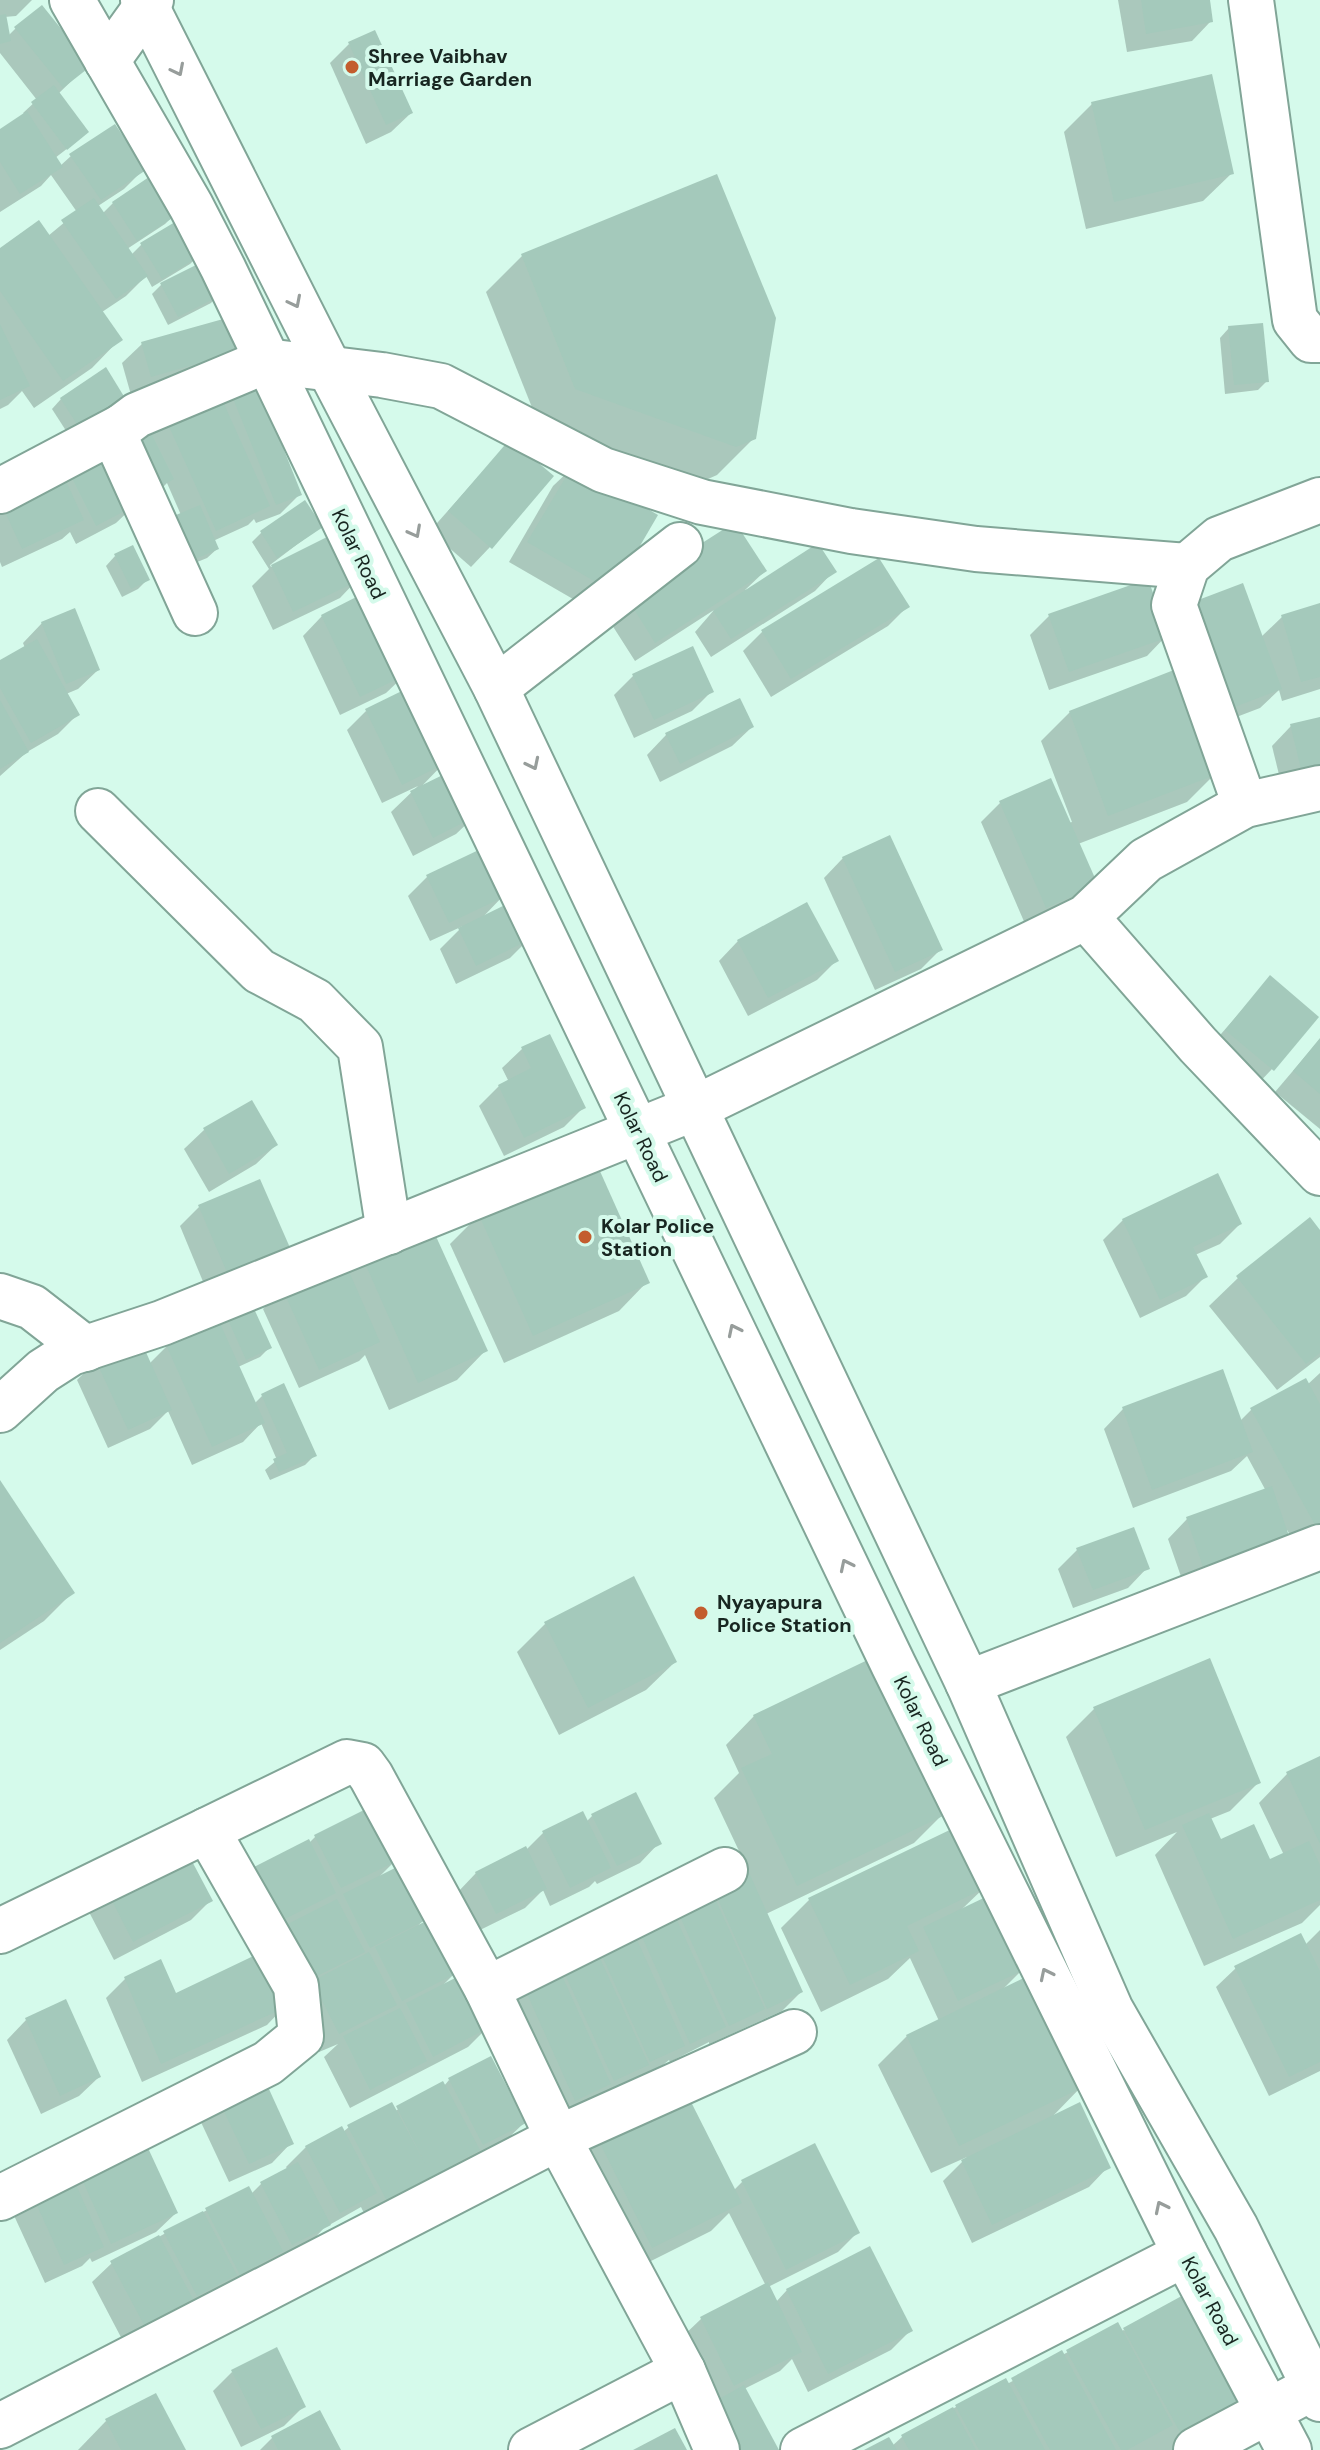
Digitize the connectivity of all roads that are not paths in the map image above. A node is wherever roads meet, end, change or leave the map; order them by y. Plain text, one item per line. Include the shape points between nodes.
1 (72, 0) edge
2 (1251, 0) edge
3 (147, 2) edge
4 (107, 61) junction
5 (1320, 340) edge
6 (266, 361) junction
7 (329, 368) junction
8 (121, 427) junction
9 (0, 491) edge
10 (1320, 500) edge
11 (680, 545) dead end
12 (1187, 566) junction
13 (195, 613) dead end
14 (496, 688) junction
15 (1320, 788) edge
16 (1245, 805) junction
17 (98, 811) dead end
18 (1086, 917) junction
19 (697, 1107) junction
20 (639, 1131) junction
21 (1320, 1173) edge
22 (389, 1232) junction
23 (0, 1296) edge
24 (86, 1349) junction
25 (10, 1400) edge
26 (1320, 1547) edge
27 (919, 1579) junction
28 (865, 1604) junction
29 (968, 1683) junction
30 (207, 1830) junction
31 (725, 1870) dead end
32 (0, 1931) edge
33 (487, 1989) junction
34 (794, 2032) dead end
35 (558, 2138) junction
36 (0, 2198) edge
37 (1185, 2254) junction
38 (683, 2371) junction
39 (1317, 2393) edge
40 (1269, 2412) junction
41 (0, 2426) edge
42 (531, 2450) edge
43 (717, 2450) edge
44 (803, 2450) edge
45 (1196, 2450) edge
46 (1289, 2450) edge

1 - 4 street, Kolar Road
2 - 5 street via 1295,320 1311,340
3 - 4 street
3 -> 7 street
4 - 6 street, Kolar Road via 191,206
6 - 7 street
6 - 8 street via 137,415
6 - 20 street, Kolar Road
7 - 12 street via 441,386 603,470 702,502 976,549
7 -> 14 street
8 - 9 street
8 - 13 street via 117,441
10 - 12 street via 1219,539
11 - 14 street
12 - 16 street via 1174,605
14 -> 19 street
15 - 16 street
16 - 18 street via 1146,860
17 - 22 street via 259,971 315,1001 360,1047
18 - 19 street
18 - 21 street
19 - 20 street
19 - 27 street
20 - 22 street
28 -> 20 street, Kolar Road
22 - 24 street
23 - 24 street via 32,1307
24 - 25 street via 71,1353
26 - 29 street
27 - 28 street
27 - 29 street
37 -> 28 street, Kolar Road
29 - 39 street via 1111,2010 1236,2228
30 - 32 street
30 - 33 street via 347,1762 363,1765
30 - 36 street via 296,1986 301,2036 268,2063
31 - 33 street
33 - 35 street
34 - 35 street
35 - 38 street
35 - 41 street
37 - 40 street, Kolar Road
37 - 44 street
38 - 42 street
38 - 43 street
39 - 40 street
40 - 45 street
40 - 46 street, Kolar Road

